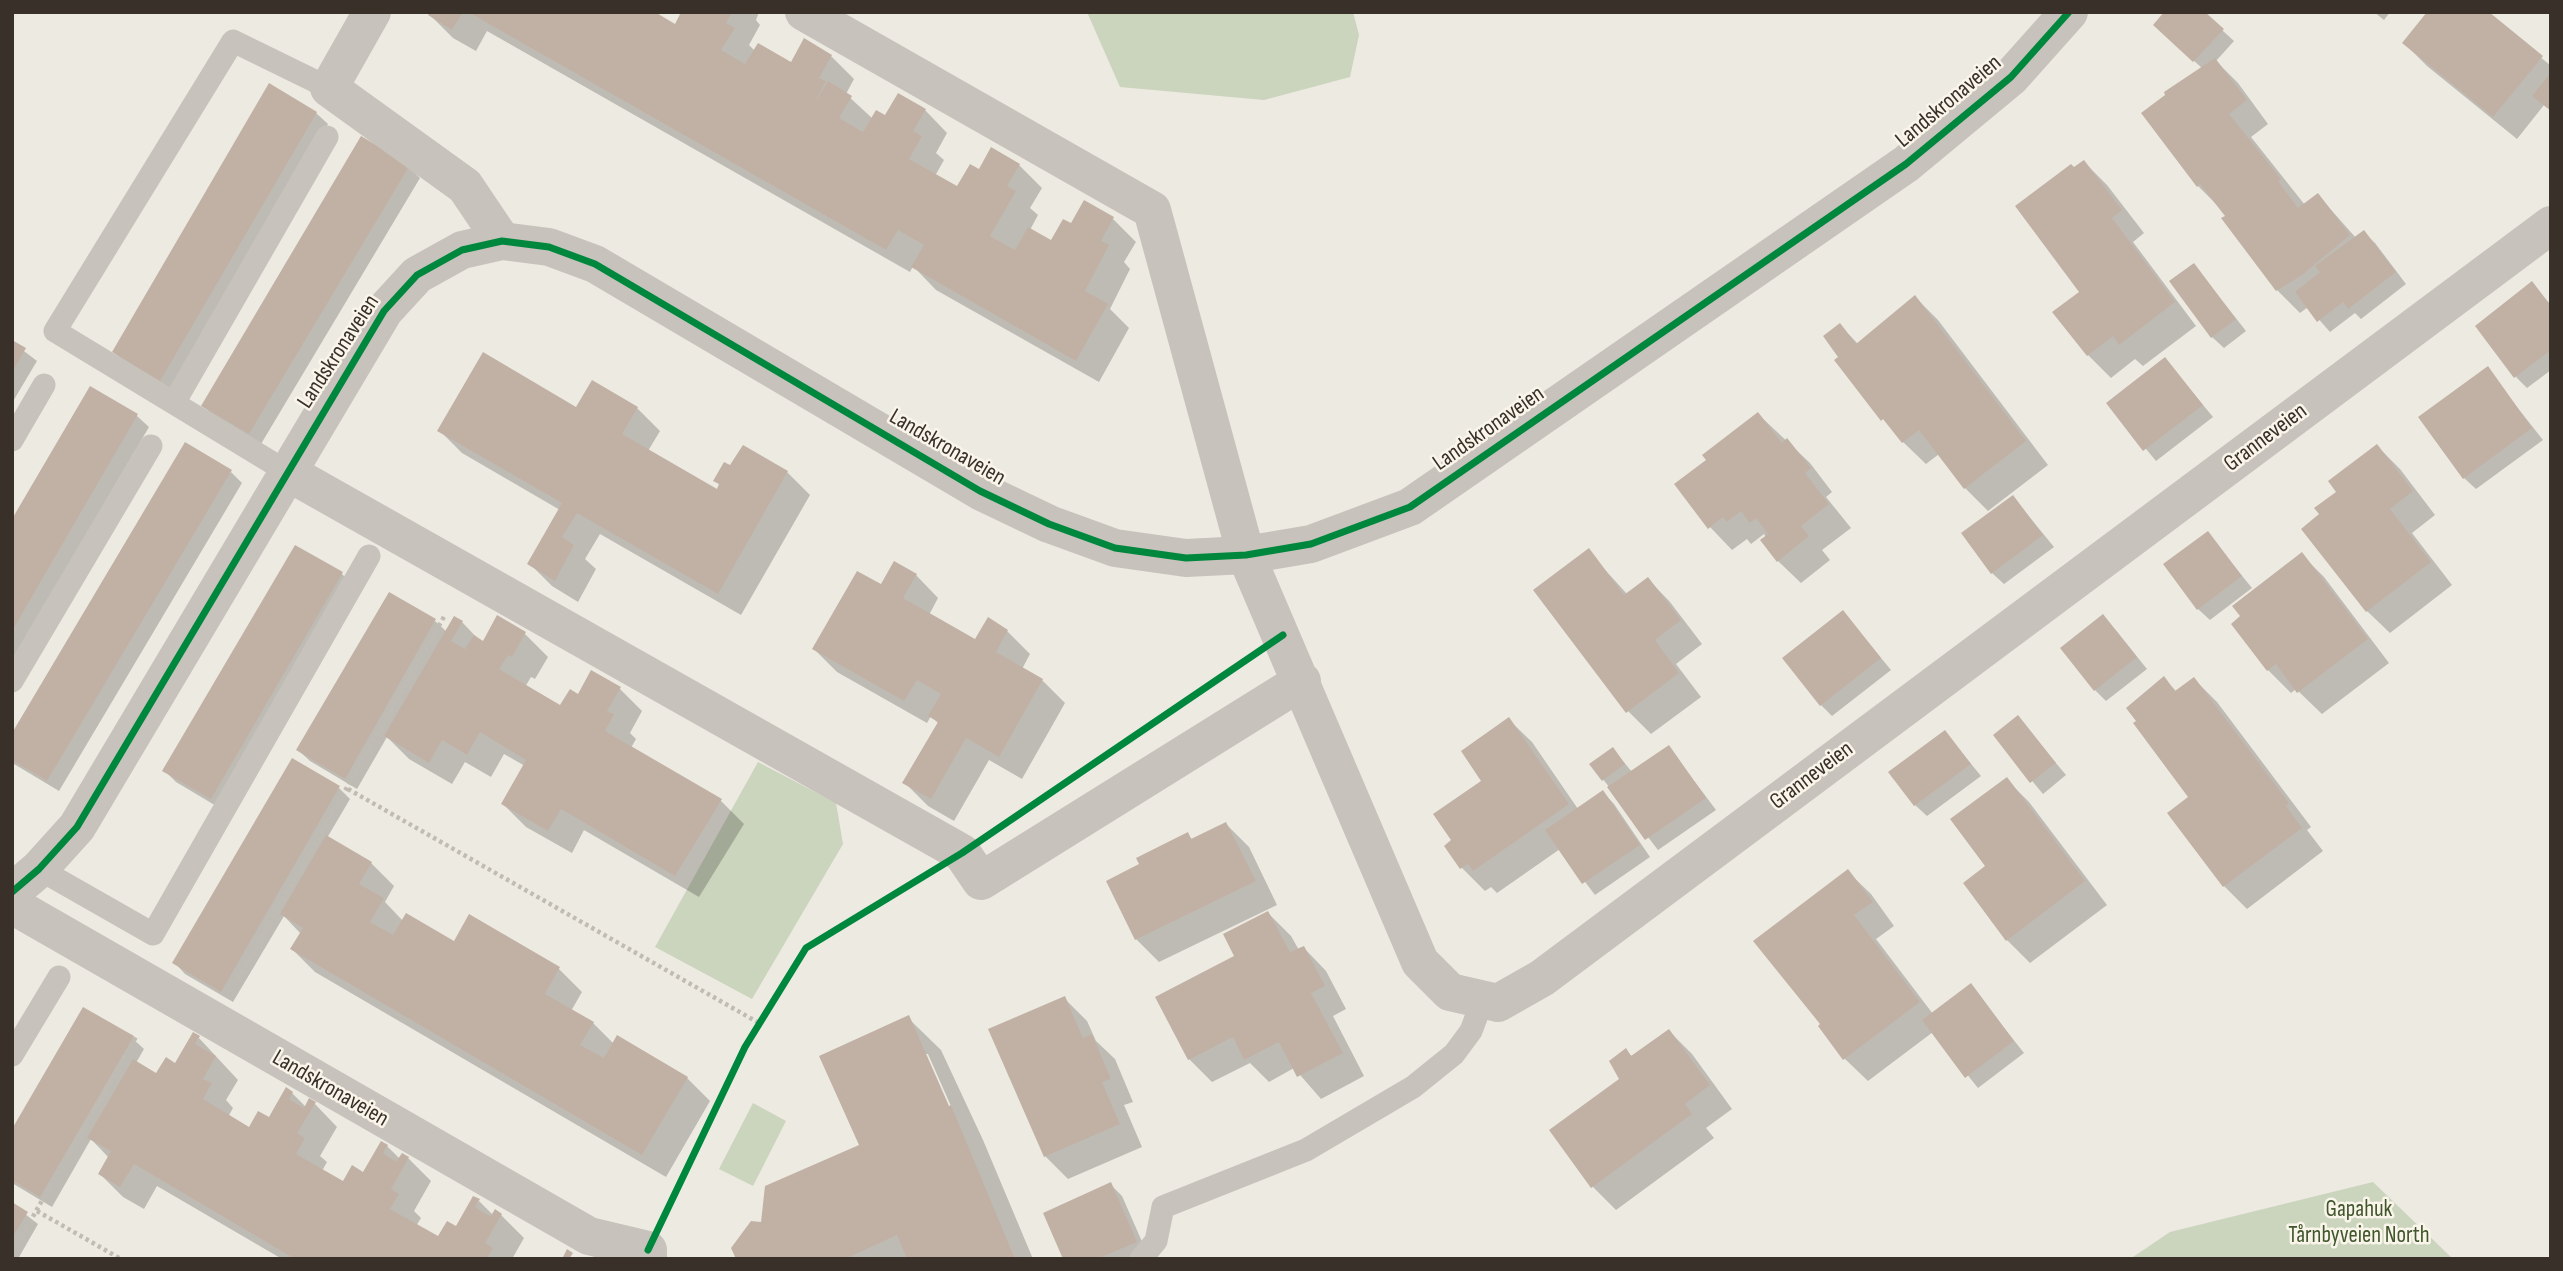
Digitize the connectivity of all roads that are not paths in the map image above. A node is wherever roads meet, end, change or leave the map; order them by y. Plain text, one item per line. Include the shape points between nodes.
1 (372, 12) edge
2 (804, 12) edge
3 (2069, 12) edge
4 (329, 88) junction
5 (327, 137) dead end
6 (2551, 225) edge
7 (502, 241) junction
8 (44, 385) dead end
9 (174, 403) junction
10 (12, 440) edge
11 (151, 446) dead end
12 (289, 473) junction
13 (1246, 555) junction
14 (369, 556) dead end
15 (12, 681) edge
16 (1302, 681) junction
17 (26, 880) edge
18 (12, 905) edge
19 (59, 977) dead end
20 (1483, 999) junction
21 (12, 1055) edge
22 (648, 1259) edge
23 (1140, 1259) edge

1 - 4 street
2 - 13 street via 1152,210
3 - 13 street, Landskronaveien via 2011,77 1906,164 1410,507 1311,544
4 - 7 street via 465,186
4 - 9 lane via 233,41 55,331
5 - 9 lane
6 - 20 street, Granneveien via 1542,978 1498,1003
7 - 12 street, Landskronaveien via 462,250 417,275 392,302
7 - 13 street, Landskronaveien via 549,247 595,264 979,491 1049,524 1115,548 1186,558
8 - 10 lane
9 - 12 lane
11 - 15 lane
12 - 16 street via 962,853 981,881
12 - 17 street, Landskronaveien via 77,827
13 - 16 street, Granneveien
14 - 17 lane via 153,934
16 - 20 street, Granneveien via 1420,962 1450,992
18 - 22 street, Landskronaveien via 589,1236 648,1250
19 - 21 lane
20 - 23 lane via 1471,1031 1454,1054 1413,1087 1306,1150 1163,1207 1156,1241

